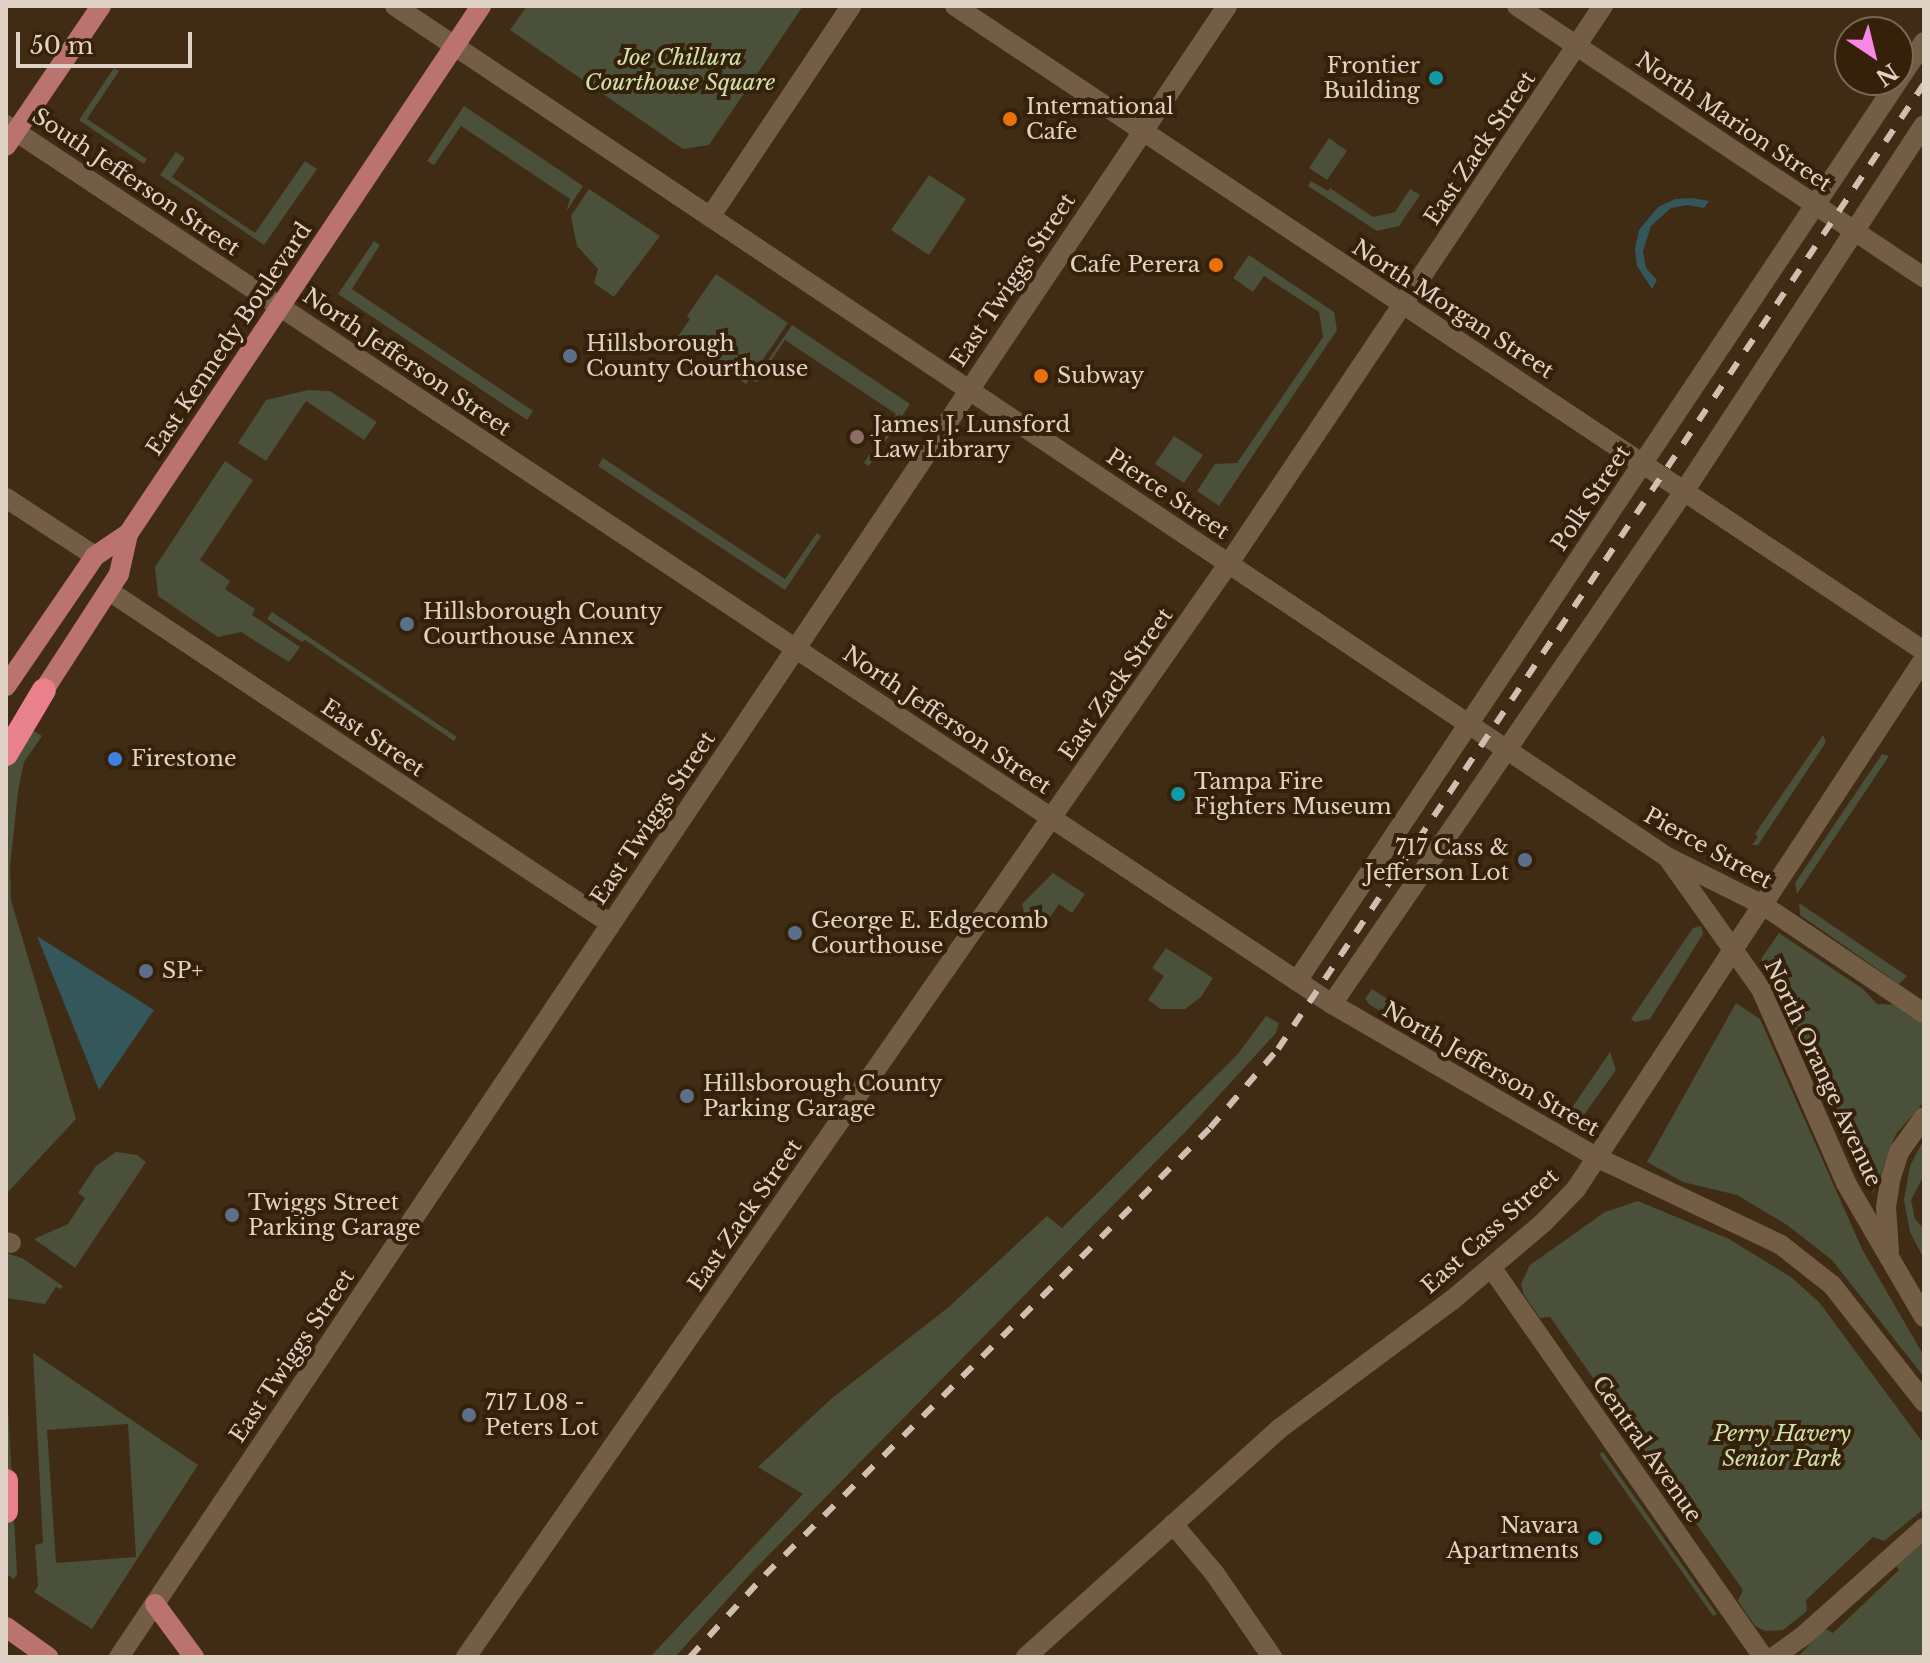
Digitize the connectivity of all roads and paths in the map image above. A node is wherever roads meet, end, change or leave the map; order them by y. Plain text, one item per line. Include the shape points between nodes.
1 (101, 6) edge
2 (395, 6) edge
3 (481, 6) edge
4 (851, 6) edge
5 (955, 6) edge
6 (1227, 6) edge
7 (1517, 6) edge
8 (1603, 6) edge
9 (1924, 42) edge
10 (454, 45) junction
11 (1578, 46) junction
12 (1924, 125) edge
13 (1143, 130) junction
14 (9, 134) edge
15 (1815, 205) junction
16 (710, 217) junction
17 (1856, 232) junction
18 (1924, 277) edge
19 (1403, 305) junction
20 (280, 306) junction
21 (969, 389) junction
22 (1644, 463) junction
23 (1685, 490) junction
24 (6, 498) edge
25 (128, 534) junction
26 (95, 556) junction
27 (1229, 563) junction
28 (109, 591) junction
29 (796, 649) junction
30 (1924, 651) edge
31 (1924, 659) edge
32 (6, 686) edge
33 (44, 690) joint
34 (1468, 723) junction
35 (1507, 749) junction
36 (6, 754) edge
37 (1051, 818) junction
38 (1667, 857) junction
39 (1763, 905) junction
40 (611, 924) junction
41 (1735, 948) junction
42 (1297, 981) junction
43 (1332, 1004) junction
44 (1924, 1013) edge
45 (1924, 1117) edge
46 (1598, 1158) junction
47 (1890, 1259) junction
48 (1491, 1267) junction
49 (1924, 1317) edge
50 (1924, 1402) edge
51 (6, 1481) edge
52 (6, 1511) edge
53 (1173, 1524) junction
54 (1924, 1528) edge
55 (155, 1604) junction
56 (6, 1627) edge
57 (48, 1657) edge
58 (119, 1657) edge
59 (194, 1657) edge
60 (466, 1657) edge
61 (1026, 1657) edge
62 (1272, 1657) edge
63 (1763, 1657) edge
64 (1774, 1657) edge

1 - 14 main road
2 - 10 street, Pierce Street
3 - 10 main road, East Kennedy Boulevard
4 - 16 street
5 - 13 street, North Morgan Street
6 - 13 street, East Twiggs Street
7 - 11 street, North Marion Street
8 - 11 street, East Zack Street
9 - 15 street, Polk Street
10 - 16 street, Pierce Street
10 - 20 main road, East Kennedy Boulevard
11 - 15 street, North Marion Street
11 - 19 street, East Zack Street
12 - 17 street
13 - 19 street, North Morgan Street
13 - 21 street, East Twiggs Street
14 - 20 street, South Jefferson Street
15 - 17 street, North Marion Street
15 - 22 street, Polk Street
16 - 21 street, Pierce Street
17 - 18 street, North Marion Street
17 - 23 street
19 - 22 street, North Morgan Street
19 - 27 street, East Zack Street
20 - 25 main road, East Kennedy Boulevard
20 - 29 street, North Jefferson Street
21 - 27 street, Pierce Street
21 - 29 street, East Twiggs Street
22 - 23 street, North Morgan Street
22 - 34 street, Polk Street
23 - 30 street, North Morgan Street
23 - 35 street
24 - 26 street
25 - 26 main road, East Kennedy Boulevard
25 - 28 main road via 119,574
26 - 32 main road, East Kennedy Boulevard
27 - 34 street, Pierce Street
27 - 37 street, East Zack Street
28 - 33 main road
28 - 40 street, East Street
29 - 37 street, North Jefferson Street
29 - 40 street, East Twiggs Street
31 - 39 street, East Cass Street
33 - 36 highway
34 - 35 street, Pierce Street
34 - 42 street, Polk Street
35 - 38 street, Pierce Street
35 - 43 street
37 - 42 street, North Jefferson Street
37 - 60 street, East Zack Street
38 - 39 street, Pierce Street
38 - 41 street, North Orange Avenue
39 - 41 street, East Cass Street
39 - 44 street, Pierce Street
40 - 55 street, East Twiggs Street
41 - 46 street, East Cass Street
41 - 47 street, North Orange Avenue via 1761,989 1846,1183
42 - 43 street, North Jefferson Street
43 - 46 street, North Jefferson Street
45 - 47 street via 1899,1152 1891,1177 1886,1207
46 - 48 street, East Cass Street via 1576,1189
46 - 50 street via 1801,1258 1846,1301
47 - 49 street, North Orange Avenue
48 - 53 street, East Cass Street via 1279,1429
48 - 63 street, Central Avenue
51 - 52 highway
53 - 61 street, East Cass Street
53 - 62 street
54 - 64 street
55 - 58 street, East Twiggs Street
55 - 59 main road
56 - 57 main road

